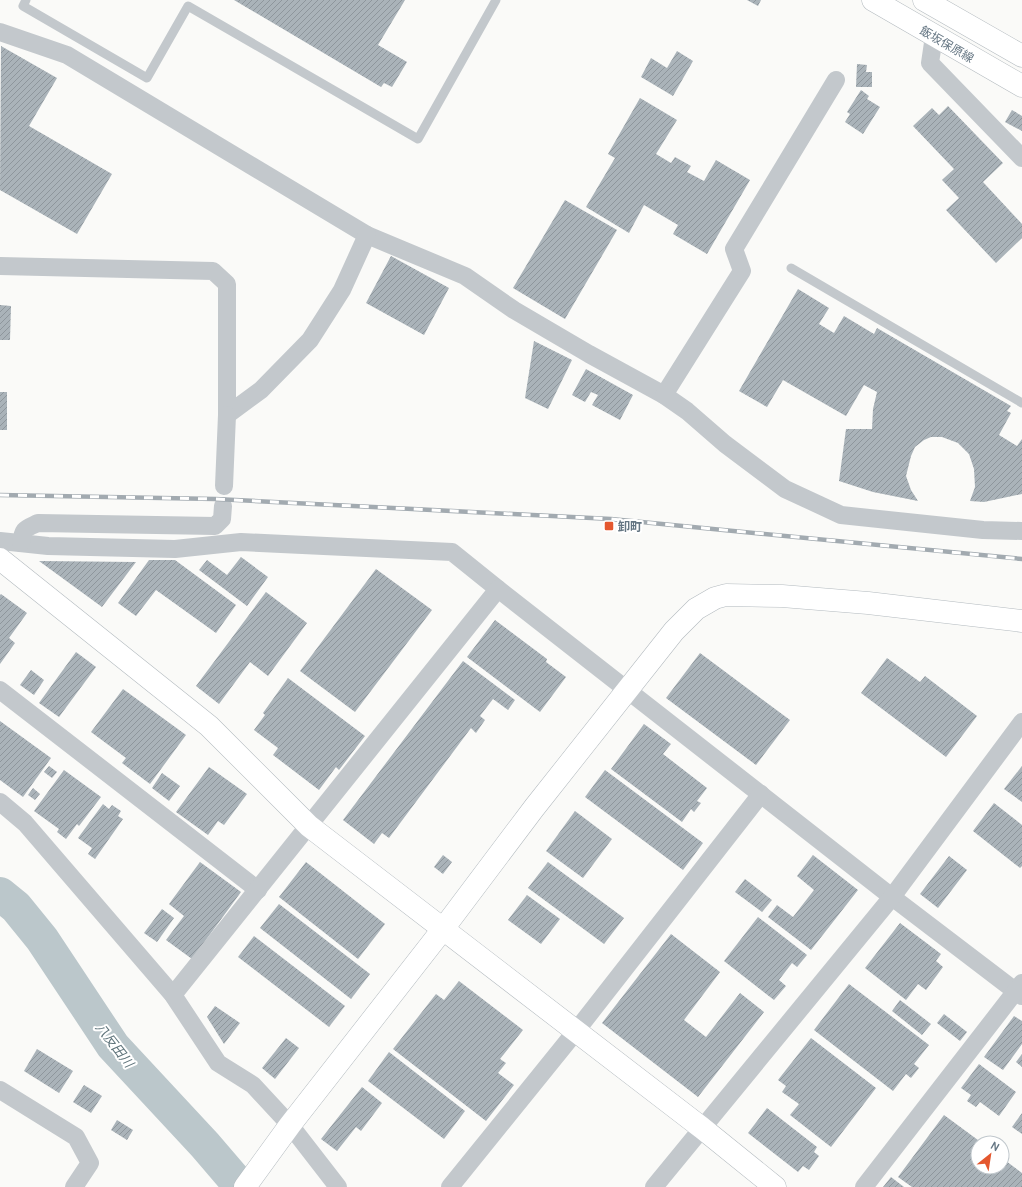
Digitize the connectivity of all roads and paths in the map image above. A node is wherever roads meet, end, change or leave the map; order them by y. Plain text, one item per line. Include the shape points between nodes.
1 (26, 0) edge
2 (496, 0) edge
3 (873, 0) edge
4 (924, 0) edge
5 (0, 32) edge
6 (934, 36) junction
7 (1022, 56) edge
8 (836, 80) dead end
9 (1022, 86) edge
10 (1022, 158) edge
11 (367, 235) junction
12 (0, 266) edge
13 (791, 268) dead end
14 (664, 395) junction
15 (1022, 403) edge
16 (227, 416) junction
17 (224, 486) dead end
18 (223, 506) dead end
19 (1022, 531) edge
20 (0, 541) edge
21 (22, 543) junction
22 (0, 559) edge
23 (498, 589) junction
24 (1022, 621) edge
25 (0, 690) edge
26 (628, 691) junction
27 (1022, 722) edge
28 (760, 794) junction
29 (0, 802) edge
30 (309, 826) junction
31 (258, 890) junction
32 (892, 897) junction
33 (443, 928) junction
34 (1020, 990) edge
35 (173, 995) junction
36 (576, 1031) junction
37 (0, 1090) edge
38 (290, 1124) junction
39 (702, 1128) junction
40 (250, 1180) edge
41 (74, 1187) edge
42 (338, 1187) edge
43 (450, 1187) edge
44 (654, 1187) edge
45 (774, 1187) edge
46 (864, 1187) edge

1 - 2 lane via 22,6 147,78 188,6 418,139
3 - 6 street, 飯坂保原線
4 - 7 street
5 - 11 street via 67,55
6 - 9 street, 飯坂保原線
6 - 10 street via 930,63
8 - 14 street via 734,249 742,271
11 - 14 street via 465,276 514,310
11 - 16 street via 342,290 310,340 261,390
12 - 16 street via 212,271 227,284
13 - 15 lane
14 - 19 street via 785,489 841,515 983,530
16 - 17 street
18 - 21 street via 222,519 215,526 38,523 23,532
20 - 21 street
21 - 23 street via 175,549 241,542 452,552
22 - 30 street via 209,726
23 - 26 street
23 - 30 street
24 - 26 street via 782,596 726,595 696,609 674,631
25 - 31 street
26 - 28 street
26 - 33 street via 534,808
27 - 32 street
28 - 32 street
28 - 36 street
29 - 35 street via 25,823
30 - 31 street
30 - 33 street
31 - 35 street
32 - 34 street
32 - 39 street
33 - 36 street
33 - 38 street
34 - 46 street
35 - 38 street via 218,1062 253,1086
36 - 39 street
36 - 43 street
37 - 41 street via 76,1137 90,1163
38 - 40 street
38 - 42 street
39 - 44 street
39 - 45 street

